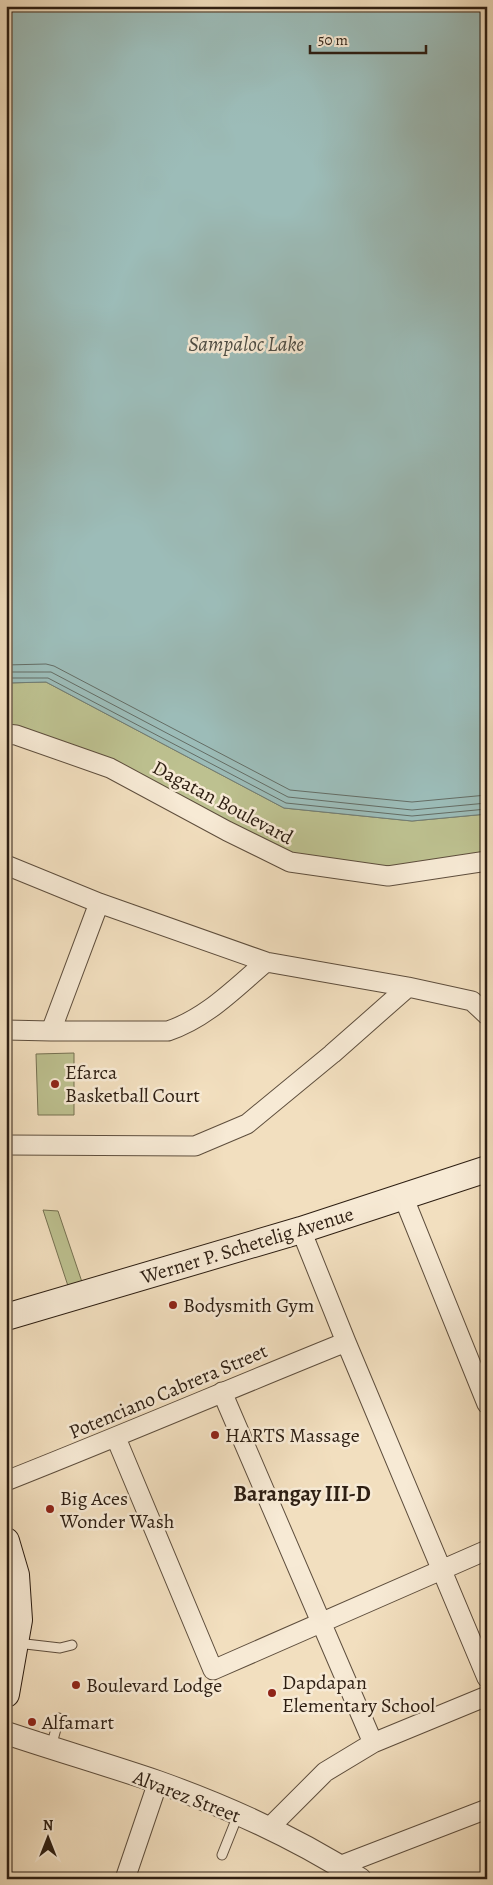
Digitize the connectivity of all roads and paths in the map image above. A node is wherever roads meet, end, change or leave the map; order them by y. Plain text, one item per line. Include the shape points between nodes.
1 (6, 734) edge
2 (487, 861) edge
3 (6, 865) edge
4 (99, 902) junction
5 (266, 962) junction
6 (408, 987) junction
7 (487, 1015) edge
8 (6, 1030) edge
9 (51, 1031) junction
10 (6, 1145) edge
11 (487, 1169) edge
12 (403, 1196) junction
13 (301, 1230) junction
14 (6, 1317) edge
15 (346, 1342) junction
16 (222, 1392) junction
17 (487, 1404) edge
18 (116, 1438) junction
19 (6, 1481) edge
20 (6, 1541) edge
21 (487, 1550) edge
22 (442, 1569) junction
23 (320, 1623) junction
24 (17, 1643) junction
25 (72, 1645) dead end
26 (487, 1678) edge
27 (6, 1694) edge
28 (487, 1696) edge
29 (59, 1718) dead end
30 (6, 1733) edge
31 (373, 1743) junction
32 (50, 1748) junction
33 (158, 1782) junction
34 (487, 1809) edge
35 (238, 1815) junction
36 (269, 1828) junction
37 (222, 1855) dead end
38 (339, 1866) junction
39 (125, 1879) edge
40 (360, 1879) edge

1 - 2 street, Dagatan Boulevard via 110,768 290,862 388,876
3 - 4 street
4 - 5 street
4 - 9 street
5 - 6 street
5 - 9 street via 206,1013 168,1031
6 - 7 street via 472,1001
6 - 10 street via 247,1124 195,1146
8 - 9 street
11 - 12 main road, Werner P. Schetelig Avenue
12 - 13 main road, Werner P. Schetelig Avenue
12 - 17 street
13 - 14 main road, Werner P. Schetelig Avenue
13 - 15 street
15 - 16 street, Potenciano Cabrera Street
15 - 22 street
16 - 18 street, Potenciano Cabrera Street
16 - 23 street
18 - 19 street, Potenciano Cabrera Street
18 - 23 street via 213,1670
20 - 24 main road via 16,1575 20,1620
21 - 22 street
22 - 23 street
22 - 26 street
23 - 31 street
24 - 25 lane via 60,1648
24 - 27 main road
28 - 31 street
29 - 32 lane
30 - 32 street, Alvarez Street
31 - 36 street via 325,1772
32 - 33 street, Alvarez Street
33 - 35 street, Alvarez Street
33 - 39 street
34 - 38 street
35 - 36 street, Alvarez Street
35 - 37 lane
36 - 38 street, Alvarez Street
38 - 40 street, Alvarez Street

